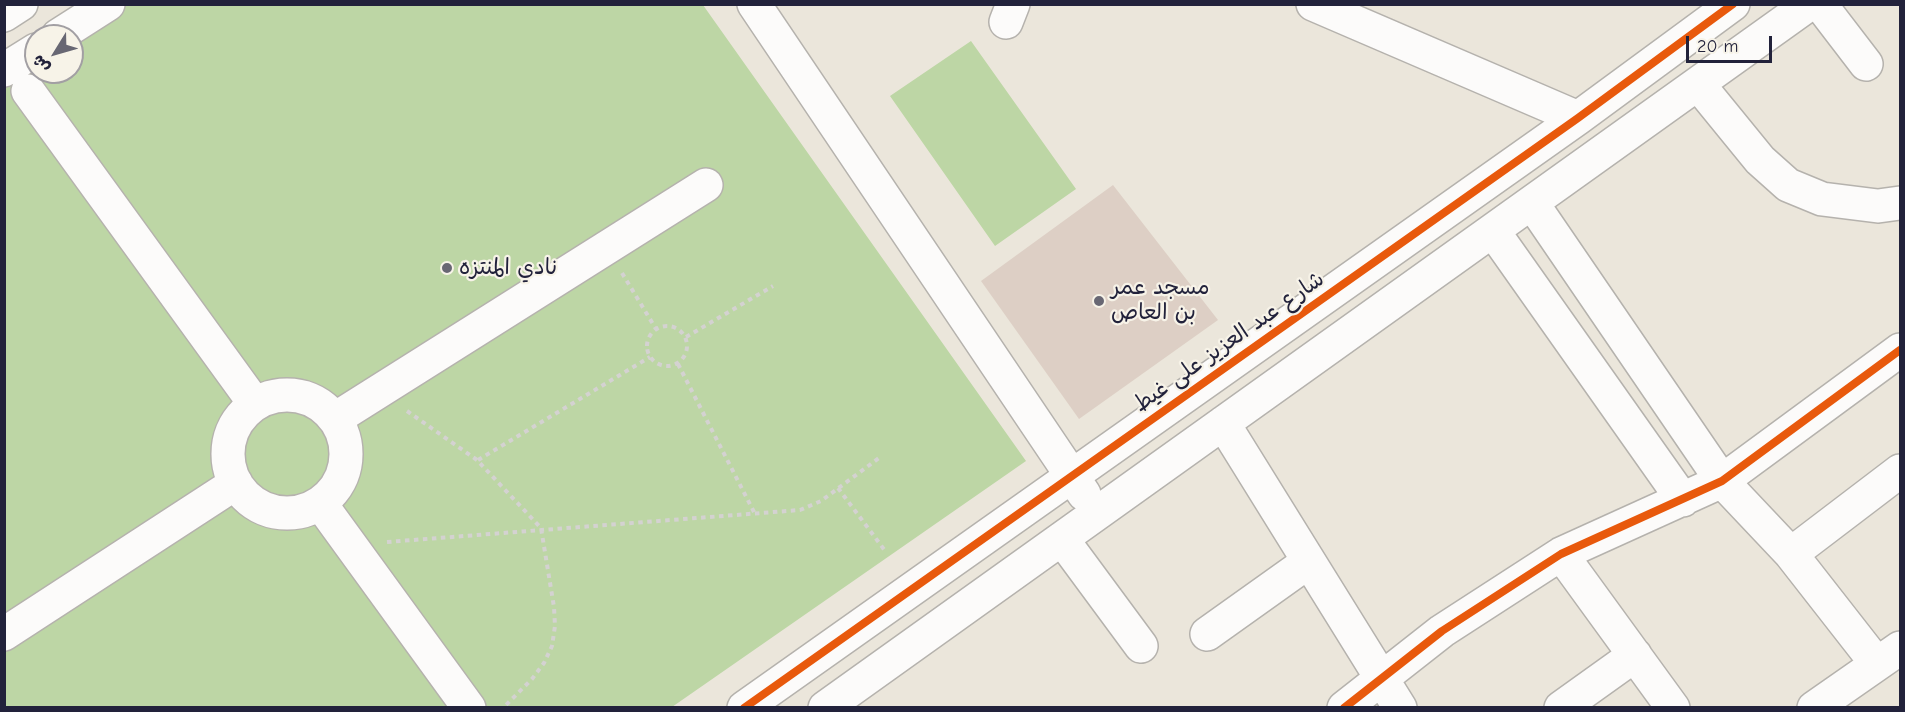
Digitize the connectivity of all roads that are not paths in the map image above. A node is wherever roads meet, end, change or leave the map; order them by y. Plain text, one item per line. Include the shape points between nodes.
1 (21, 4) edge
2 (108, 4) edge
3 (754, 4) edge
4 (1313, 4) edge
5 (1809, 4) edge
6 (1820, 4) edge
7 (1718, 9) edge
8 (4, 15) edge
9 (77, 24) edge
10 (1739, 54) junction
11 (1866, 63) dead end
12 (16, 81) edge
13 (1698, 84) junction
14 (1578, 118) junction
15 (706, 185) dead end
16 (1532, 203) junction
17 (1900, 203) edge
18 (1492, 231) junction
19 (1900, 350) edge
20 (255, 404) junction
21 (334, 419) junction
22 (1223, 423) junction
23 (1071, 476) junction
24 (1722, 481) junction
25 (1897, 482) edge
26 (236, 483) junction
27 (1683, 500) junction
28 (320, 503) junction
29 (1098, 513) junction
30 (1062, 538) junction
31 (1561, 554) junction
32 (1791, 554) junction
33 (1308, 562) junction
34 (4, 634) edge
35 (1207, 634) dead end
36 (1141, 646) dead end
37 (1635, 655) junction
38 (1889, 656) edge
39 (1382, 678) junction
40 (469, 708) edge
41 (744, 708) edge
42 (825, 708) edge
43 (1344, 708) edge
44 (1400, 708) edge
45 (1561, 708) edge
46 (1673, 708) edge
47 (1814, 708) edge

1 - 8 street
2 - 9 street
3 - 23 street
4 - 14 street
5 - 10 street
6 - 11 street
7 - 10 street
7 - 14 street, شارع عبد العزيز على غيط
10 - 13 street
12 - 20 street
13 - 16 street
13 - 17 street via 1760,160 1788,185 1822,199 1878,206
14 - 23 street, شارع عبد العزيز على غيط
15 - 21 street
16 - 18 street
16 - 24 street
18 - 22 street
18 - 27 street
19 - 24 street
20 - 21 street via 283,395 298,396 325,408
20 - 26 street via 232,431 229,467
21 - 28 street via 343,436 342,473
22 - 29 street
22 - 33 street
23 - 29 street
23 - 41 street, شارع عبد العزيز على غيط
24 - 27 street
24 - 32 street
25 - 32 street
26 - 28 street via 248,498 283,513
26 - 34 street
27 - 31 street
28 - 40 street
29 - 30 street
30 - 36 street
30 - 42 street
31 - 37 street
31 - 39 street via 1442,631
32 - 38 street
33 - 35 street
33 - 39 street
37 - 45 street
37 - 46 street
38 - 47 street
39 - 43 street
39 - 44 street

